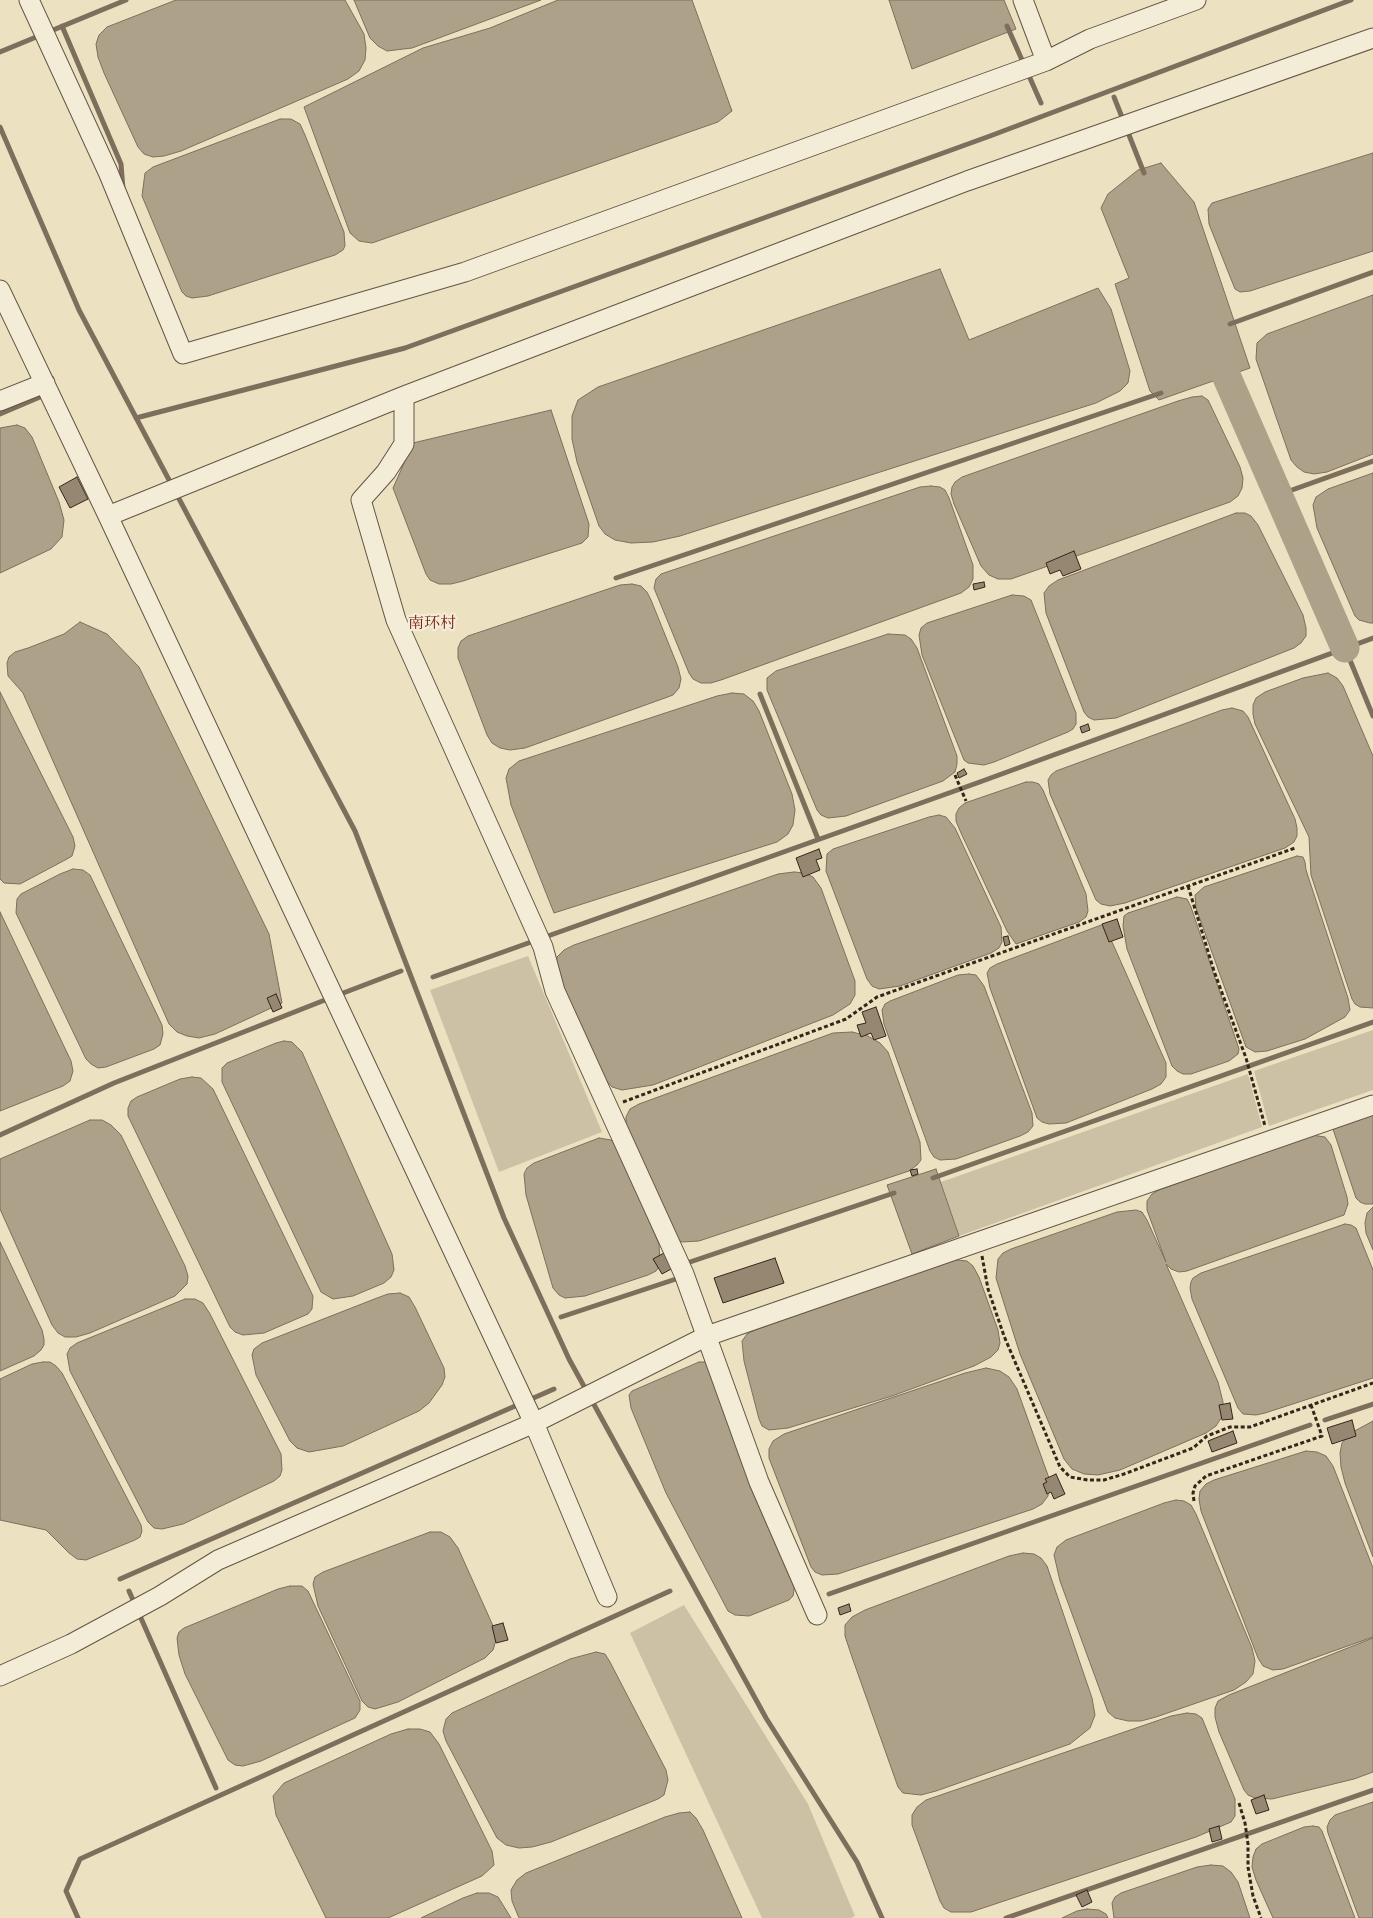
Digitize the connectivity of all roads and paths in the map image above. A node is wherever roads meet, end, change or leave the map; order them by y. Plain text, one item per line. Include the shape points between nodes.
1 (29, 0) edge
2 (1023, 0) edge
3 (1196, 0) edge
4 (1373, 38) edge
5 (1046, 62) junction
6 (0, 290) edge
7 (44, 383) junction
8 (404, 396) junction
9 (0, 401) edge
10 (108, 516) junction
11 (955, 775) dead end
12 (966, 801) dead end
13 (1295, 848) dead end
14 (1188, 886) junction
15 (622, 1103) dead end
16 (1373, 1105) edge
17 (1268, 1135) dead end
18 (982, 1254) dead end
19 (707, 1336) junction
20 (1373, 1383) edge
21 (1311, 1405) junction
22 (534, 1423) junction
23 (1194, 1501) dead end
24 (607, 1597) dead end
25 (816, 1615) dead end
26 (0, 1676) edge
27 (1239, 1803) dead end
28 (1262, 1918) edge

1 - 5 lane via 108,172 183,354 465,272
2 - 5 lane
3 - 5 lane via 1090,39
4 - 8 lane via 967,181
6 - 7 lane
7 - 9 lane
7 - 10 lane
8 - 10 lane
8 - 19 lane via 404,444 386,472 361,500 396,620 543,947 555,991 684,1274
10 - 22 lane
11 - 12 path
13 - 14 path
14 - 15 path via 877,997 846,1019
14 - 17 path via 1214,971 1246,1058
16 - 19 lane
18 - 21 path via 988,1288 1004,1336 1060,1467 1070,1477 1104,1480 1118,1476 1193,1448 1207,1436 1230,1427 1250,1427
19 - 22 lane
19 - 25 lane via 759,1482
20 - 21 path
21 - 23 path via 1322,1436 1206,1476 1195,1486
22 - 24 lane
22 - 26 lane via 218,1560 71,1644
27 - 28 path via 1245,1823 1253,1896

